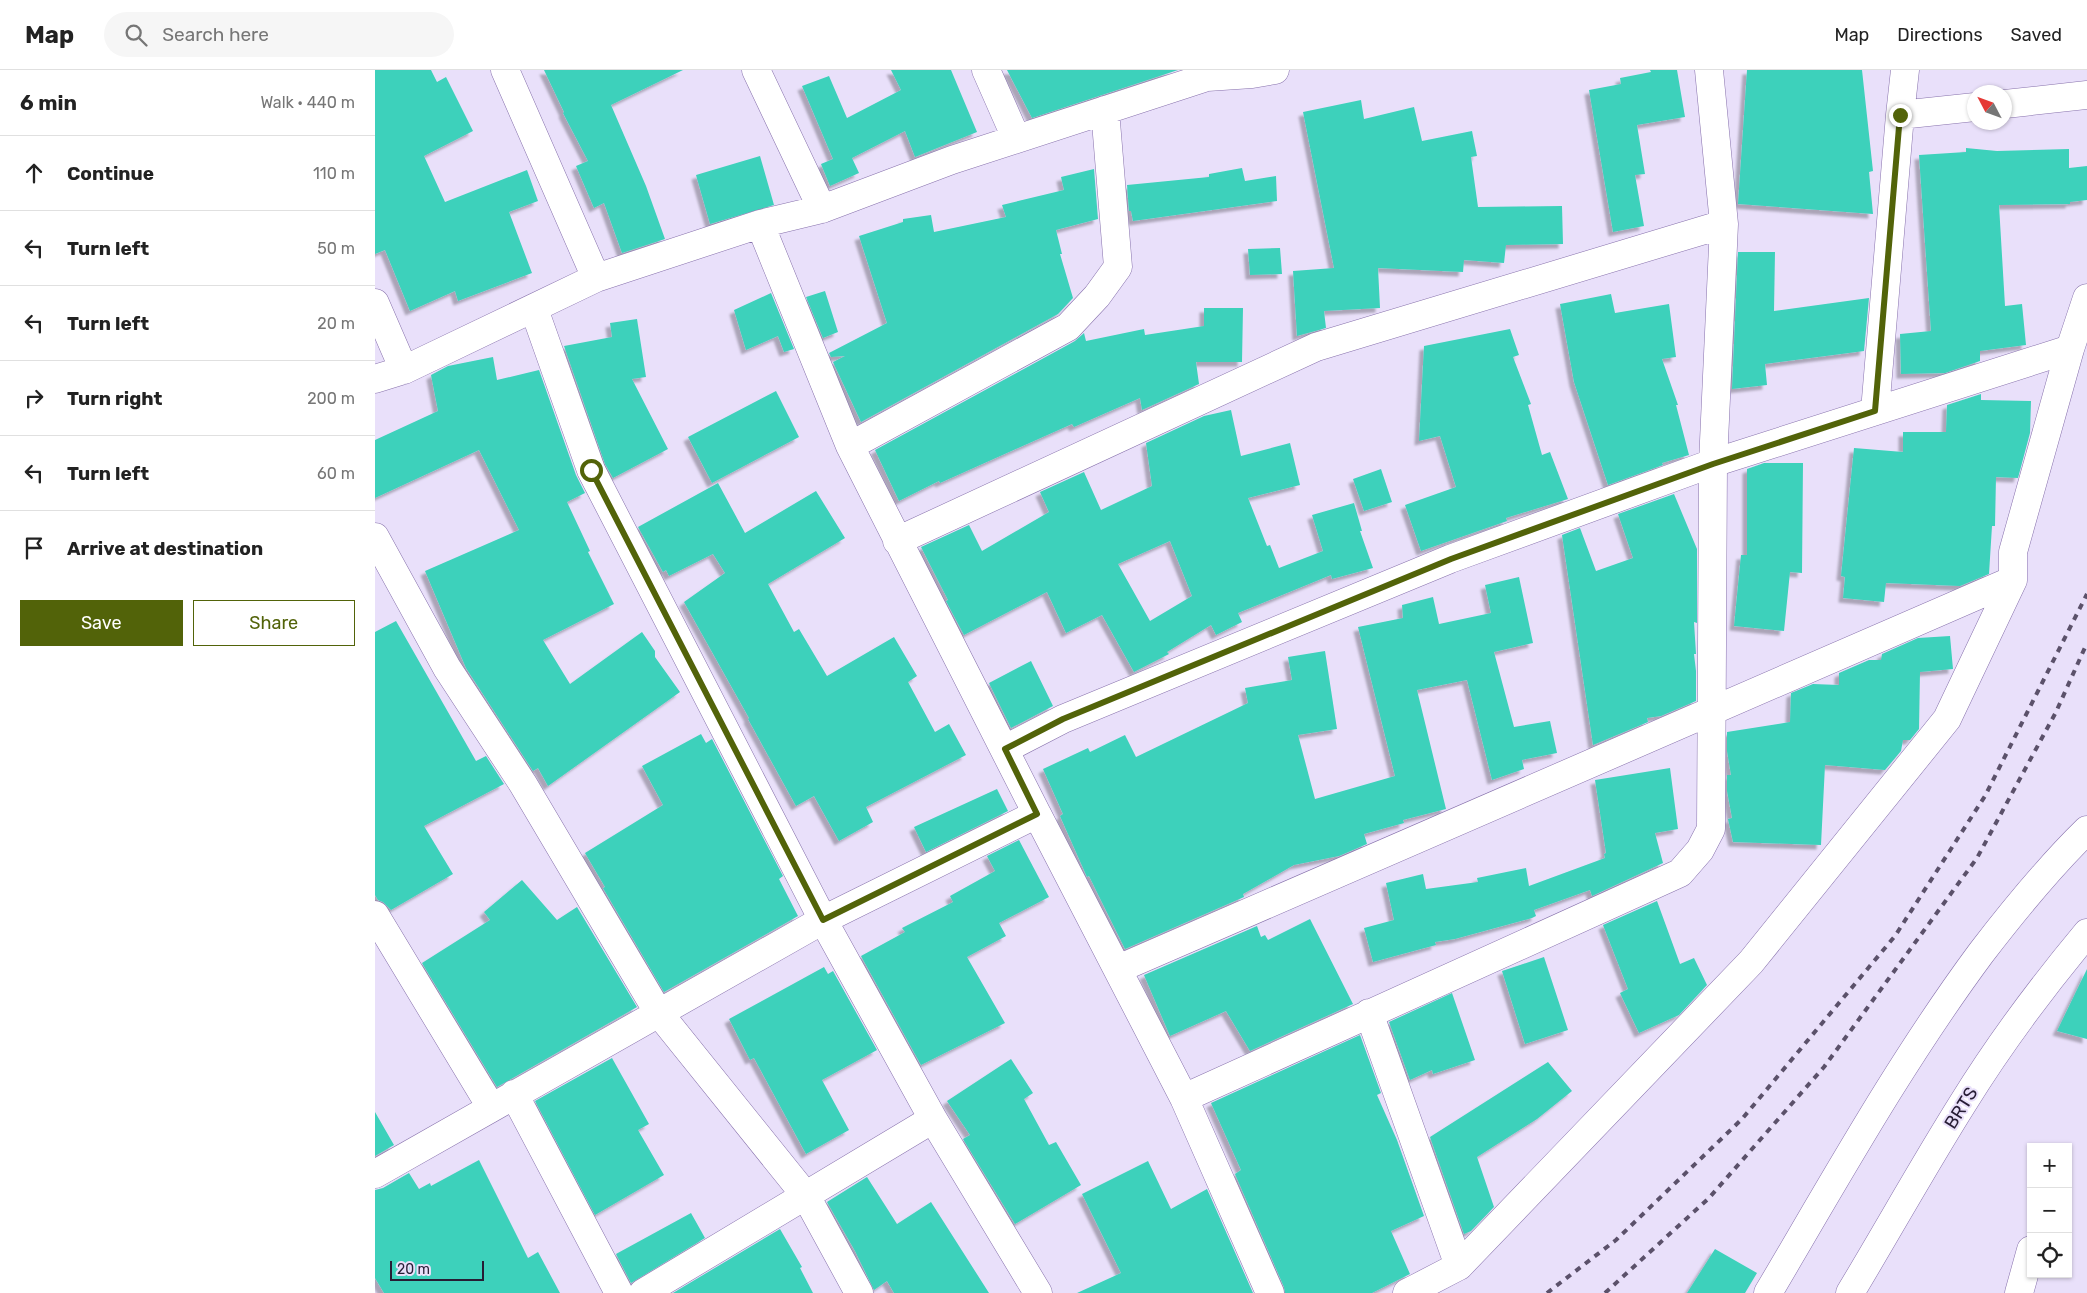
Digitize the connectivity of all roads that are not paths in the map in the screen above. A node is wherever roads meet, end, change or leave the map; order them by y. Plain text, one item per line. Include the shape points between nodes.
1 (505, 70) edge
2 (756, 70) edge
3 (986, 70) edge
4 (1709, 70) edge
5 (1905, 70) edge
6 (1259, 71) edge
7 (2087, 95) edge
8 (2012, 103) edge
9 (1967, 108) edge
10 (1105, 110) junction
11 (1900, 115) junction
12 (1016, 138) junction
13 (822, 209) junction
14 (760, 224) junction
15 (1724, 224) junction
16 (596, 278) junction
17 (2087, 298) edge
18 (375, 303) edge
19 (534, 309) junction
20 (2070, 349) junction
21 (404, 370) junction
22 (375, 379) edge
23 (1875, 411) junction
24 (850, 446) junction
25 (1713, 464) junction
26 (375, 537) edge
27 (897, 541) junction
28 (2013, 580) junction
29 (1713, 711) junction
30 (1005, 749) junction
31 (1037, 814) junction
32 (2087, 830) edge
33 (375, 915) edge
34 (823, 920) junction
35 (2087, 933) edge
36 (1118, 969) junction
37 (658, 1012) junction
38 (1369, 1013) junction
39 (1184, 1098) junction
40 (503, 1100) junction
41 (933, 1119) junction
42 (375, 1174) edge
43 (806, 1196) junction
44 (2027, 1264) edge
45 (1459, 1266) junction
46 (619, 1293) edge
47 (643, 1293) edge
48 (859, 1293) edge
49 (1038, 1293) edge
50 (1271, 1293) edge
51 (1407, 1293) edge
52 (1768, 1293) edge
53 (1850, 1293) edge
54 (2019, 1293) edge

1 - 16 street
2 - 13 street
3 - 12 street
4 - 15 street
5 - 11 street
6 - 10 street via 1207,77
7 - 8 street
9 - 11 street
10 - 12 street
10 - 24 street via 1118,267 1097,296 1068,327
11 - 23 street
12 - 13 street
13 - 14 street
14 - 16 street
14 - 24 street
15 - 25 street
15 - 27 street via 1316,347
16 - 19 street
17 - 20 street
18 - 21 street
19 - 21 street
19 - 34 street via 591,470
20 - 23 street
20 - 28 street via 2013,552
21 - 22 street
23 - 25 street
24 - 27 street
25 - 29 street
25 - 30 street via 1451,559 1063,719
26 - 37 street via 447,668 523,784
27 - 30 street
28 - 29 street
28 - 45 street via 1941,727 1751,962
29 - 36 street
29 - 38 street via 1711,829 1700,850 1680,873
30 - 31 street
31 - 34 street
31 - 36 street
32 - 52 street via 2052,865 1958,984 1905,1062
33 - 40 street
34 - 37 street
34 - 41 street
35 - 53 street, BRTS via 2015,1026 1969,1094
36 - 39 street
37 - 40 street
37 - 43 street
38 - 39 street
38 - 45 street
39 - 50 street
40 - 42 street
40 - 46 street
41 - 43 street
41 - 49 street
43 - 47 street
43 - 48 street
44 - 54 street
45 - 51 street

